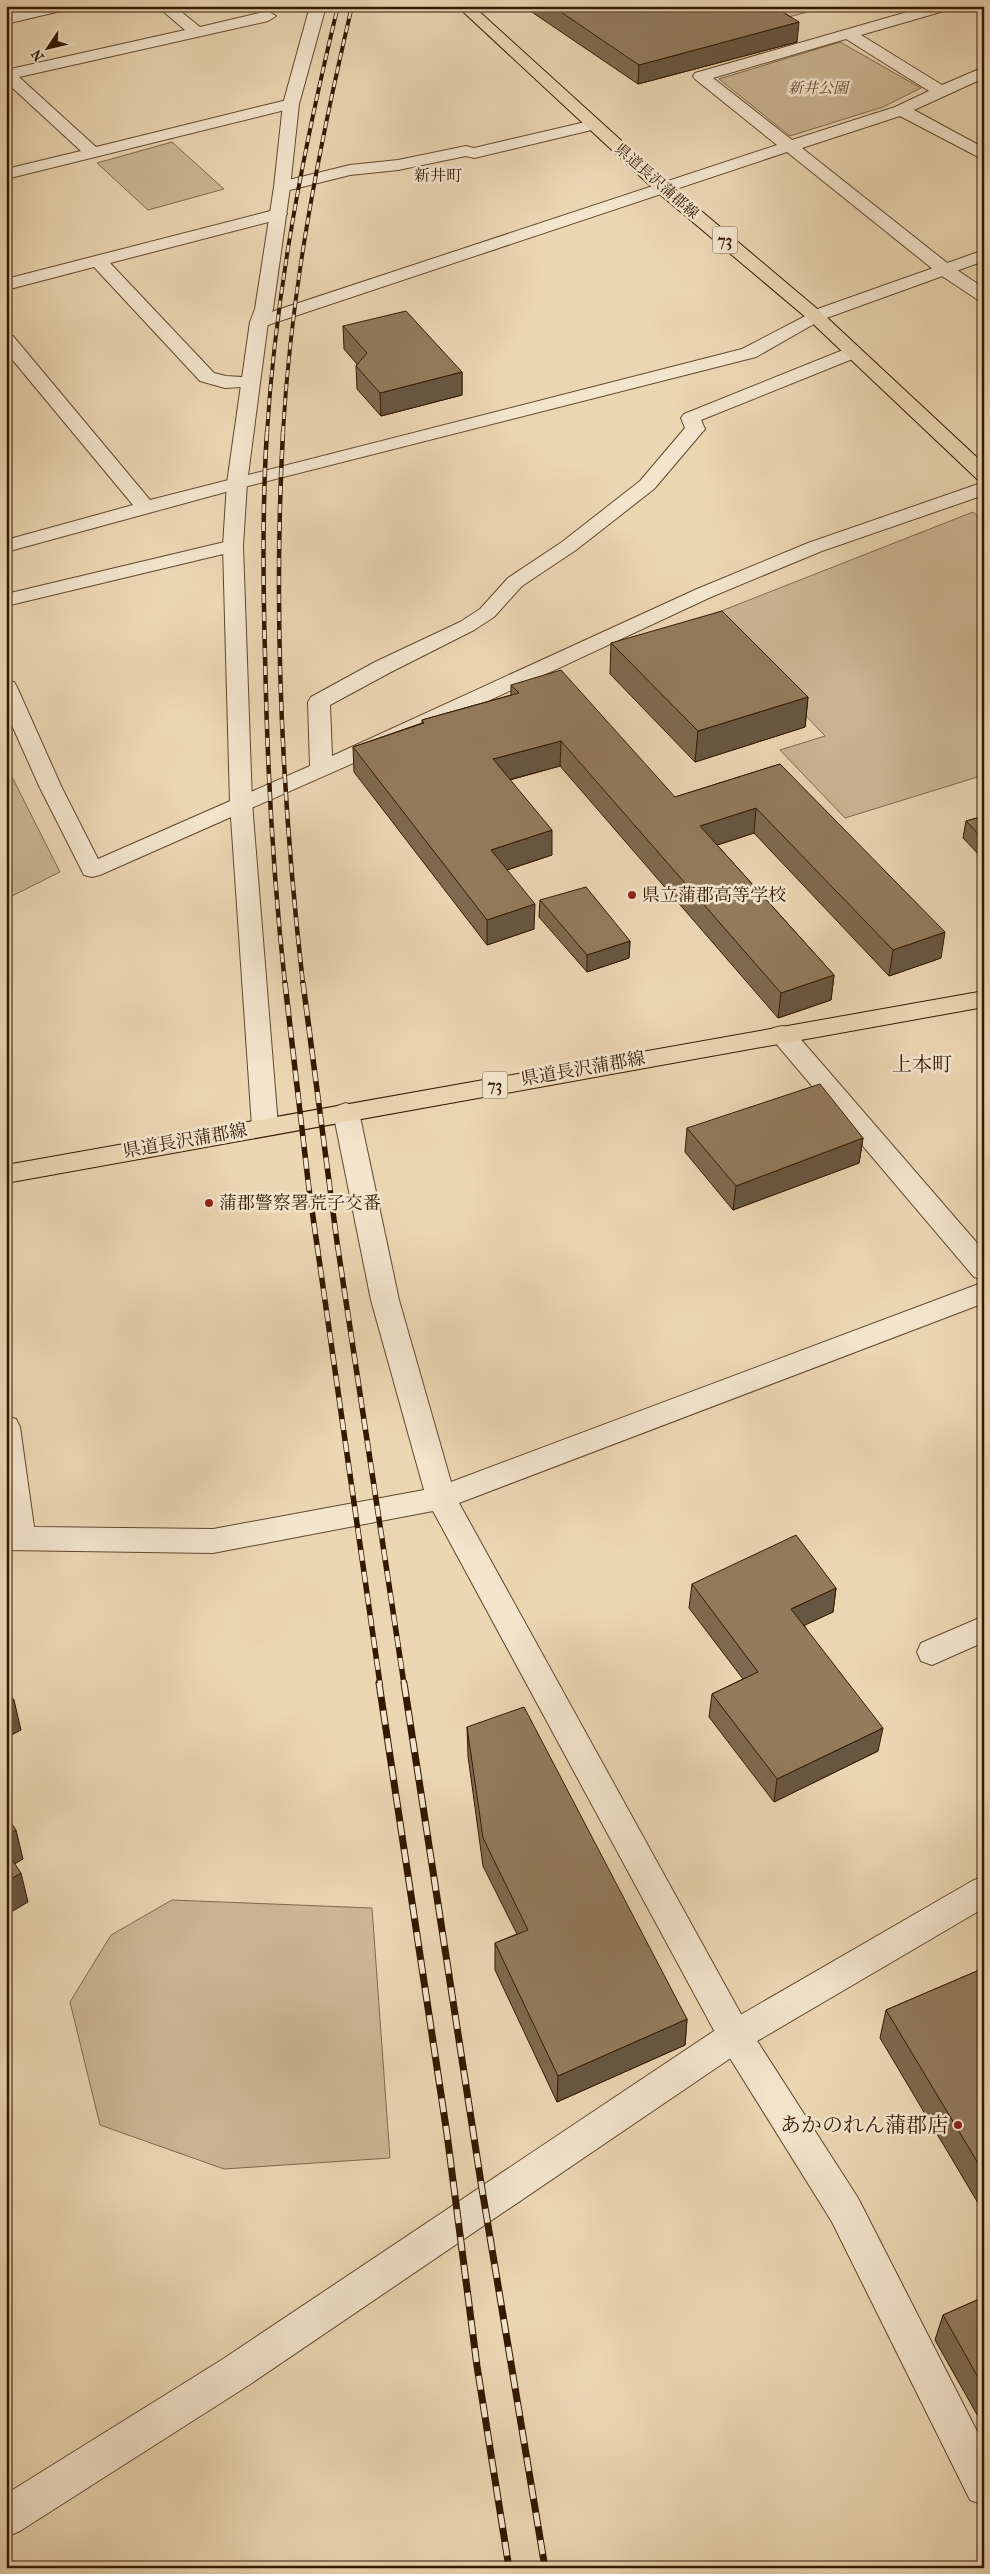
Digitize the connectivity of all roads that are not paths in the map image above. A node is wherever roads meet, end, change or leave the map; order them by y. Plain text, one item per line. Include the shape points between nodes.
1 (11, 6) edge
2 (64, 6) edge
3 (164, 6) edge
4 (318, 6) edge
5 (464, 6) edge
6 (946, 6) edge
7 (6, 7) edge
8 (268, 16) dead end
9 (6, 19) edge
10 (198, 32) junction
11 (848, 34) junction
12 (984, 72) edge
13 (7, 75) edge
14 (940, 91) junction
15 (291, 104) junction
16 (901, 110) junction
17 (594, 125) junction
18 (790, 145) junction
19 (93, 153) junction
20 (984, 155) edge
21 (6, 174) edge
22 (282, 187) junction
23 (662, 188) junction
24 (278, 214) junction
25 (984, 255) edge
26 (98, 261) junction
27 (945, 270) junction
28 (6, 285) edge
29 (984, 296) edge
30 (816, 316) junction
31 (259, 322) junction
32 (6, 340) edge
33 (853, 352) junction
34 (251, 382) junction
35 (984, 475) edge
36 (237, 483) junction
37 (984, 488) edge
38 (146, 508) junction
39 (6, 526) edge
40 (13, 544) edge
41 (233, 546) junction
42 (6, 600) edge
43 (6, 687) edge
44 (321, 768) junction
45 (241, 803) junction
46 (984, 999) edge
47 (782, 1034) junction
48 (346, 1112) junction
49 (264, 1126) junction
50 (6, 1174) edge
51 (984, 1270) edge
52 (984, 1292) edge
53 (6, 1428) edge
54 (441, 1498) junction
55 (13, 1537) edge
56 (984, 1628) edge
57 (932, 1652) dead end
58 (984, 1890) edge
59 (735, 2036) junction
60 (984, 2486) edge
61 (6, 2517) edge

1 - 7 street
2 - 9 street
3 - 10 street
4 - 15 street
5 - 17 main road, 県道長沢蒲郡線 / 73
6 - 11 street
8 - 10 street
10 - 13 street
11 - 14 street
11 - 18 street via 701,76
12 - 14 street
13 - 19 street
14 - 16 street
15 - 19 street
15 - 22 street
16 - 18 street
16 - 20 street
17 - 22 street via 474,154 466,152 398,166 350,170
17 - 23 main road, 県道長沢蒲郡線 / 73
18 - 23 street
18 - 27 street
19 - 21 street
22 - 24 street
23 - 30 main road, 県道長沢蒲郡線 / 73
23 - 31 street
24 - 26 street
24 - 31 street via 264,309
25 - 27 street
26 - 28 street
26 - 34 street via 207,377 224,382
27 - 29 street
27 - 30 street
30 - 33 main road, 県道長沢蒲郡線 / 73
30 - 36 street via 750,352
31 - 34 street
32 - 38 street
33 - 35 main road, 県道長沢蒲郡線 / 73
33 - 44 street via 691,418 694,430 647,485 570,546 514,582 487,613 319,702
34 - 36 street
36 - 38 street
36 - 41 street
37 - 44 street via 815,547 704,593
38 - 40 street
39 - 40 street
41 - 42 street
41 - 45 street
43 - 45 street via 92,870
44 - 45 street
45 - 49 street
46 - 47 main road, 県道長沢蒲郡線 / 73
47 - 48 main road, 県道長沢蒲郡線 / 73
47 - 51 street
48 - 49 main road, 県道長沢蒲郡線 / 73
48 - 54 street via 385,1300
49 - 50 main road, 県道長沢蒲郡線 / 73
52 - 54 street
53 - 55 street
54 - 55 street via 213,1541
54 - 59 street
56 - 57 street
58 - 59 street
59 - 60 street via 845,2210
59 - 61 street via 236,2372

